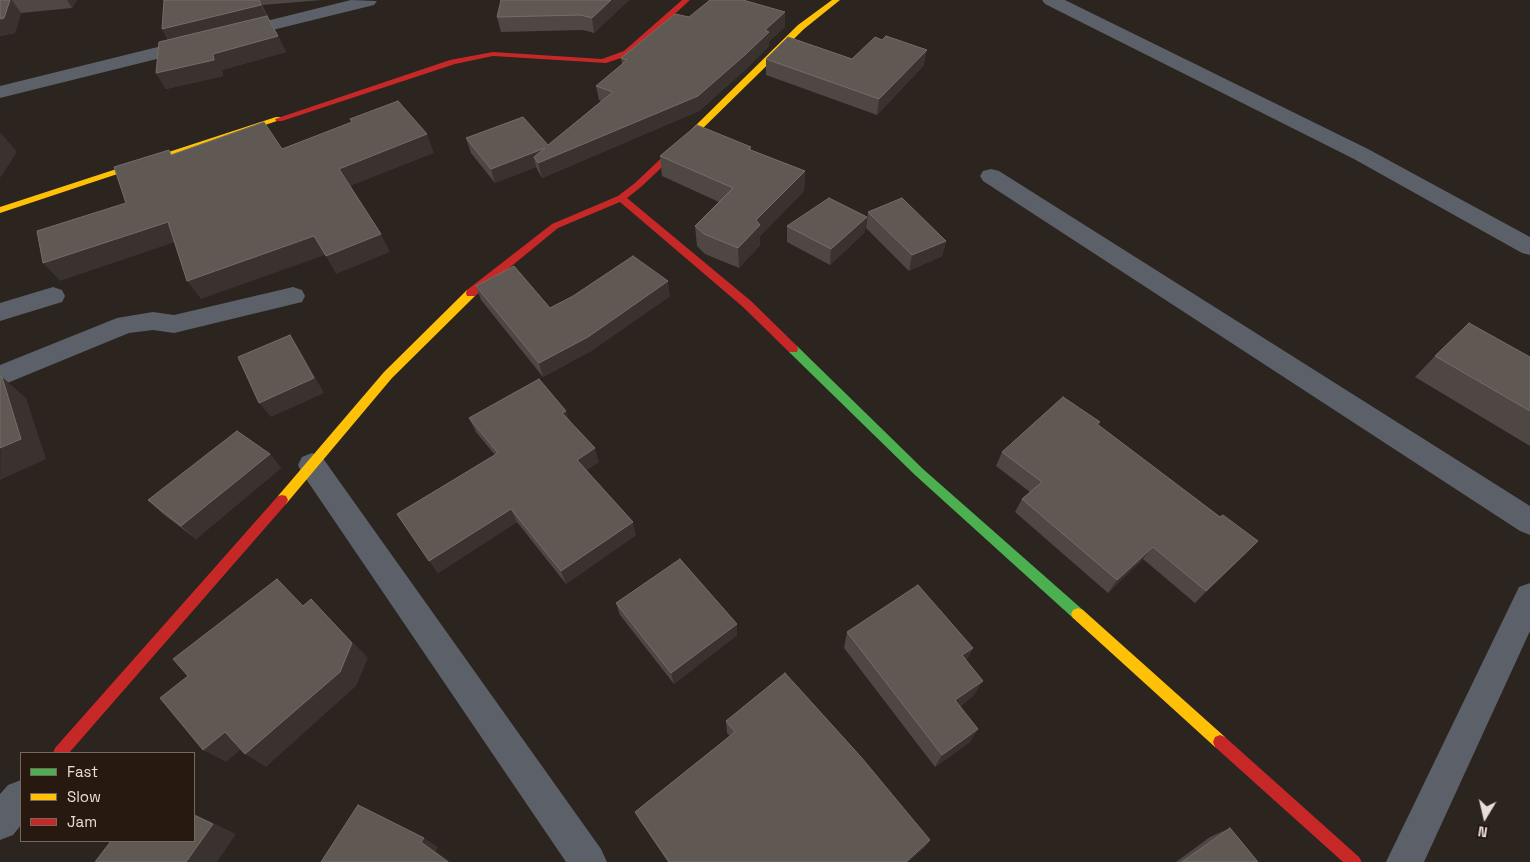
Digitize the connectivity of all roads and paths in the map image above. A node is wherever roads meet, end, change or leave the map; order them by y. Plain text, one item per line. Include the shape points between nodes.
1 (686, 0) edge
2 (836, 0) edge
3 (1051, 0) edge
4 (368, 1) dead end
5 (0, 92) edge
6 (991, 176) dead end
7 (621, 198) junction
8 (0, 210) edge
9 (1530, 247) edge
10 (52, 296) dead end
11 (293, 296) dead end
12 (0, 312) edge
13 (0, 376) edge
14 (312, 466) junction
15 (1530, 522) edge
16 (1530, 597) edge
17 (61, 752) edge
18 (20, 799) edge
19 (0, 822) edge
20 (588, 862) edge
21 (1354, 862) edge
22 (1405, 862) edge

1 - 8 street via 627,53 602,61 493,54 453,62
2 - 7 street via 801,27 720,108
3 - 9 street via 1361,154
4 - 5 street
6 - 15 street
7 - 14 street via 555,226 475,289 388,375
7 - 21 street via 747,304 918,472
10 - 12 street
11 - 13 street via 174,324 153,321 126,324
14 - 17 street
14 - 20 street
16 - 22 street
18 - 19 street

